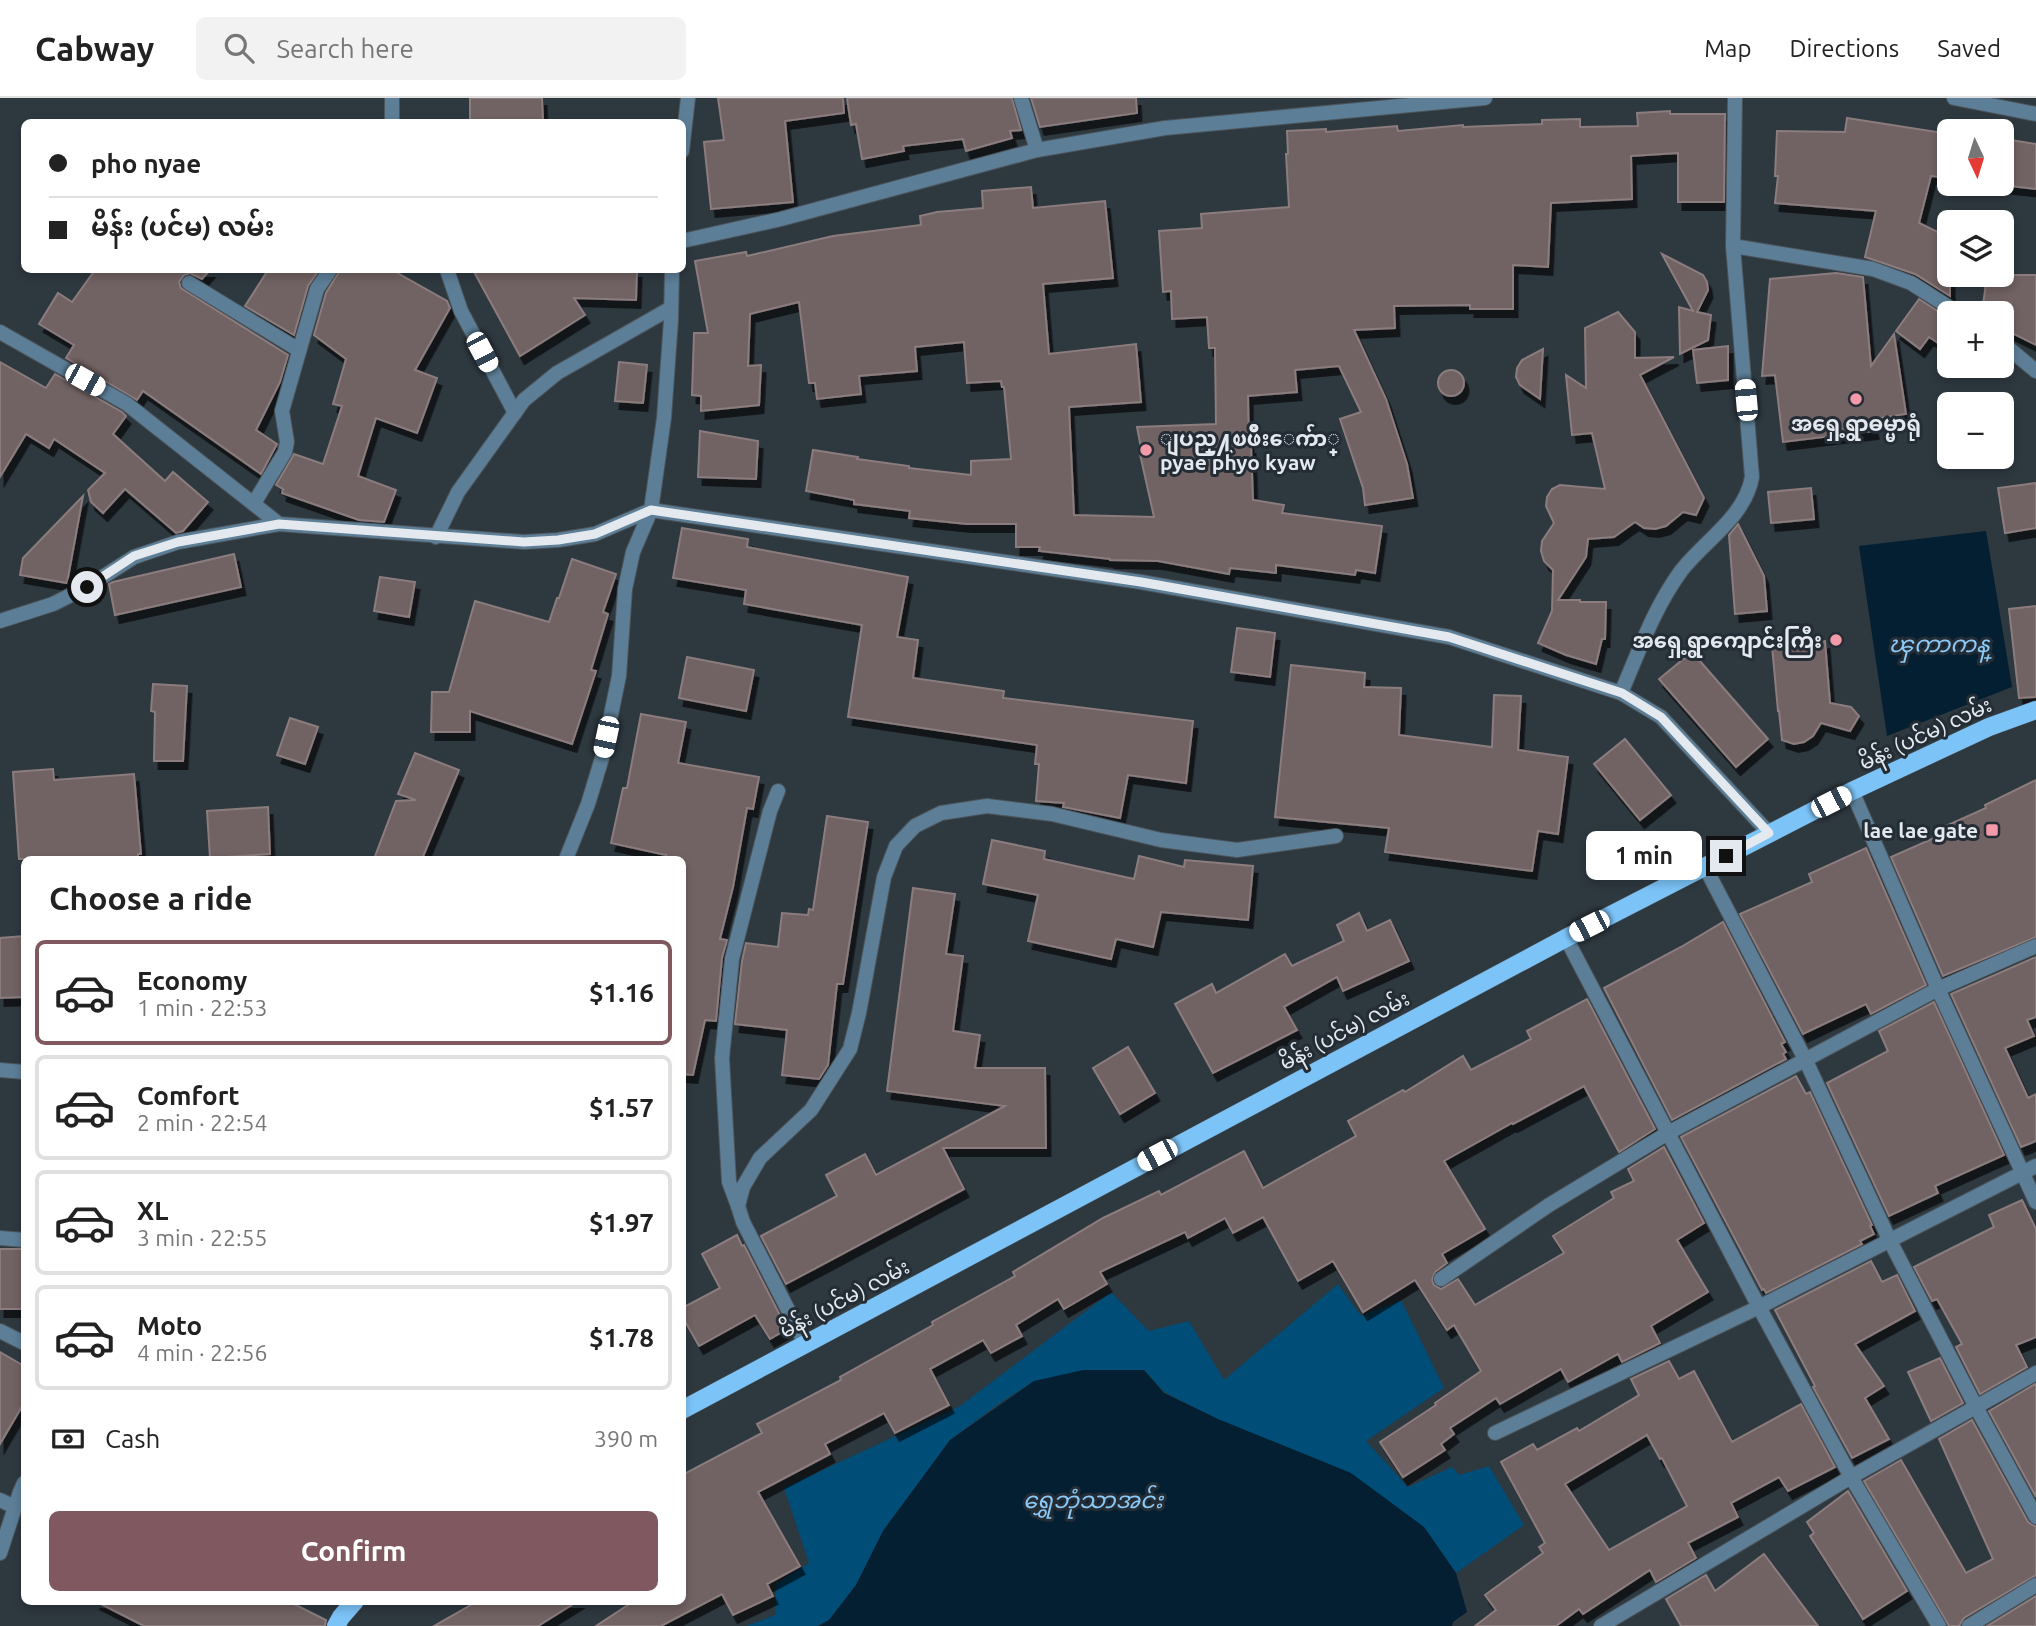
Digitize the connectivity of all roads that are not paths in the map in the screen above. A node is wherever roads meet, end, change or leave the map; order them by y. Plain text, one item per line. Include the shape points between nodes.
1 (392, 98) edge
2 (688, 98) edge
3 (1021, 98) edge
4 (1485, 98) edge
5 (1735, 98) edge
6 (1954, 98) edge
7 (2036, 114) edge
8 (392, 119) edge
9 (686, 119) edge
10 (1037, 150) junction
11 (686, 241) edge
12 (1733, 246) junction
13 (328, 273) edge
14 (448, 273) edge
15 (672, 273) edge
16 (189, 283) dead end
17 (1939, 301) edge
18 (671, 308) junction
19 (0, 332) edge
20 (299, 350) junction
21 (2014, 353) edge
22 (2036, 371) edge
23 (515, 413) junction
24 (254, 503) junction
25 (651, 510) junction
26 (279, 524) junction
27 (436, 537) junction
28 (0, 621) edge
29 (1622, 693) junction
30 (2036, 710) edge
31 (778, 791) dead end
32 (1852, 792) junction
33 (1769, 833) junction
34 (1336, 836) dead end
35 (567, 856) edge
36 (1705, 867) junction
37 (1566, 938) junction
38 (2036, 946) edge
39 (1938, 989) junction
40 (1804, 1059) junction
41 (0, 1070) edge
42 (21, 1072) edge
43 (1668, 1133) junction
44 (2029, 1169) edge
45 (2036, 1202) edge
46 (738, 1206) junction
47 (0, 1238) edge
48 (21, 1240) edge
49 (1890, 1241) junction
50 (1441, 1279) dead end
51 (1759, 1307) junction
52 (0, 1331) edge
53 (21, 1342) edge
54 (806, 1345) junction
55 (2036, 1373) edge
56 (686, 1407) edge
57 (1976, 1407) junction
58 (1495, 1433) dead end
59 (1851, 1477) junction
60 (21, 1491) edge
61 (0, 1500) edge
62 (15, 1507) junction
63 (2036, 1517) edge
64 (0, 1553) edge
65 (2036, 1585) edge
66 (352, 1605) edge
67 (336, 1626) edge
68 (1601, 1626) edge
69 (1939, 1626) edge
70 (1969, 1626) edge

1 - 8 street
2 - 9 street
3 - 10 street
4 - 10 street via 1165,128
5 - 12 street
6 - 7 street
10 - 11 street
12 - 17 street via 1873,269 1911,283
12 - 29 street via 1750,491 1741,507 1682,570 1653,616
13 - 20 street via 317,289
14 - 23 street via 461,312
15 - 18 street
16 - 20 street
18 - 23 street via 558,373
18 - 25 street via 664,418
19 - 24 street via 127,404
20 - 24 street via 282,411 285,452
21 - 22 street
23 - 27 street via 458,492
24 - 26 street
25 - 27 street via 595,534 558,540
25 - 29 street via 1141,582 1449,637
25 - 35 street via 633,552 625,589 619,676 602,758
26 - 27 street
26 - 28 street via 178,542 134,556 65,598
29 - 33 street via 1661,717
30 - 32 main road, မိန်း (ပင်မ) လမ်း via 1989,727
31 - 46 street via 732,959 722,1058 729,1182
32 - 33 main road, မိန်း (ပင်မ) လမ်း
32 - 39 street
33 - 36 main road, မိန်း (ပင်မ) လမ်း
34 - 46 street via 1237,850 987,806 941,813 915,826 896,846 884,877 849,1049 811,1110 760,1158
36 - 37 main road, မိန်း (ပင်မ) လမ်း
36 - 40 street
37 - 43 street
37 - 54 main road, မိန်း (ပင်မ) လမ်း
38 - 39 street
39 - 40 street
39 - 44 street
40 - 43 street
40 - 49 street
41 - 42 street
43 - 50 street via 1549,1205
43 - 51 street
44 - 45 street
44 - 49 street
46 - 54 street
47 - 48 street
49 - 51 street
49 - 57 street
51 - 58 street
51 - 59 street
52 - 53 street
54 - 56 main road, မိန်း (ပင်မ) လမ်း
55 - 57 street
57 - 59 street
57 - 63 street
59 - 68 street
59 - 69 street
60 - 62 street
61 - 62 street
62 - 64 street
65 - 70 street
66 - 67 main road

